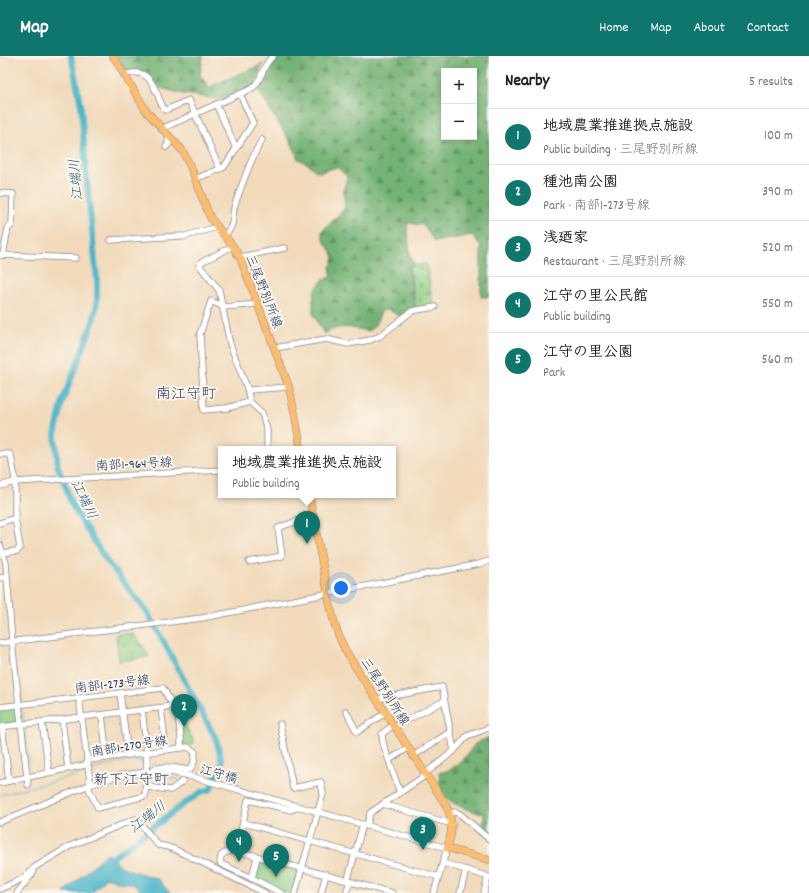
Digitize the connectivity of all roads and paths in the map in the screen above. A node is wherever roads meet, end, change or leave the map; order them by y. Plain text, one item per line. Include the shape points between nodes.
1 (113, 56) edge
2 (273, 56) edge
3 (124, 74) junction
4 (240, 94) junction
5 (216, 104) junction
6 (195, 114) junction
7 (161, 129) junction
8 (170, 137) junction
9 (262, 140) dead end
10 (177, 144) junction
11 (236, 148) junction
12 (220, 169) junction
13 (195, 179) junction
14 (0, 193) edge
15 (217, 227) junction
16 (224, 236) junction
17 (111, 240) dead end
18 (233, 246) junction
19 (285, 248) dead end
20 (2, 255) edge
21 (240, 257) junction
22 (76, 258) dead end
23 (258, 304) junction
24 (222, 306) junction
25 (435, 307) dead end
26 (275, 348) junction
27 (288, 388) junction
28 (248, 390) junction
29 (250, 402) junction
30 (267, 446) edge
31 (300, 446) edge
32 (0, 454) edge
33 (218, 470) edge
34 (14, 482) junction
35 (0, 486) edge
36 (310, 498) edge
37 (313, 515) junction
38 (15, 518) junction
39 (0, 523) edge
40 (0, 545) edge
41 (3, 553) junction
42 (489, 561) edge
43 (249, 562) dead end
44 (7, 577) junction
45 (0, 578) edge
46 (328, 594) junction
47 (12, 642) junction
48 (0, 643) edge
49 (120, 693) junction
50 (79, 698) junction
51 (377, 699) junction
52 (444, 701) junction
53 (19, 705) junction
54 (173, 706) junction
55 (0, 707) edge
56 (161, 708) junction
57 (142, 710) junction
58 (346, 711) dead end
59 (123, 712) junction
60 (385, 713) junction
61 (102, 715) junction
62 (82, 717) junction
63 (62, 720) junction
64 (42, 722) junction
65 (21, 724) junction
66 (280, 724) dead end
67 (394, 726) junction
68 (1, 727) edge
69 (489, 728) edge
70 (450, 732) junction
71 (181, 748) junction
72 (408, 748) junction
73 (166, 750) junction
74 (454, 751) junction
75 (147, 753) junction
76 (128, 755) junction
77 (413, 756) junction
78 (108, 758) junction
79 (389, 760) junction
80 (87, 762) junction
81 (68, 768) junction
82 (48, 772) junction
83 (148, 772) junction
84 (425, 774) junction
85 (187, 775) junction
86 (28, 777) junction
87 (9, 781) junction
88 (0, 783) edge
89 (28, 785) dead end
90 (89, 785) junction
91 (146, 787) junction
92 (400, 792) junction
93 (384, 803) junction
94 (301, 807) junction
95 (318, 812) junction
96 (450, 813) junction
97 (0, 822) edge
98 (244, 823) junction
99 (452, 824) junction
100 (365, 825) junction
101 (489, 839) edge
102 (310, 842) junction
103 (447, 848) junction
104 (234, 850) junction
105 (355, 854) junction
106 (257, 856) junction
107 (489, 860) edge
108 (443, 863) junction
109 (41, 864) junction
110 (302, 869) junction
111 (466, 870) junction
112 (326, 874) junction
113 (489, 877) edge
114 (252, 878) junction
115 (439, 878) junction
116 (348, 881) junction
117 (0, 889) edge
118 (369, 890) edge
119 (17, 893) edge
120 (265, 893) edge
121 (281, 893) edge
122 (295, 893) edge
123 (320, 893) edge
124 (346, 893) edge
125 (392, 893) edge
126 (434, 893) edge
127 (460, 893) edge
128 (484, 893) edge

1 - 3 main road, 三尾野別所線
2 - 4 street via 255,86
3 - 6 street via 144,73 166,110 189,100
3 - 7 main road, 三尾野別所線 via 144,108
4 - 5 street
4 - 11 street via 253,123
5 - 6 street
5 - 11 street
6 - 7 street
6 - 12 street
7 - 8 main road, 三尾野別所線
8 - 10 main road, 三尾野別所線
8 - 10 street via 167,146
9 - 16 street via 234,206 231,228
10 - 13 main road, 三尾野別所線 via 188,161
11 - 12 street
12 - 13 street
13 - 15 main road, 三尾野別所線 via 207,210
14 - 20 street via 13,194 12,225 8,228
15 - 16 main road, 三尾野別所線
15 - 17 street via 182,237
16 - 18 main road, 三尾野別所線
18 - 21 main road, 三尾野別所線
18 - 24 street via 199,265 218,288
19 - 21 street
20 - 22 street
21 - 23 main road, 三尾野別所線
23 - 24 street
23 - 26 main road, 三尾野別所線
24 - 28 street via 230,344
24 - 29 street via 211,301 200,334 204,410 228,408
25 - 26 street via 412,311 380,336 370,340 348,344 326,339
26 - 27 main road, 三尾野別所線
27 - 28 street
27 - 31 main road, 三尾野別所線
28 - 29 street
29 - 30 street via 262,413 267,430
32 - 34 street via 10,454
33 - 34 street, 南部1-964号線
34 - 35 street, 南部1-964号線
34 - 38 street
36 - 37 main road, 三尾野別所線
37 - 43 street via 278,528 282,556
37 - 46 main road, 三尾野別所線
38 - 39 street
38 - 41 street via 20,548
40 - 41 street
41 - 44 street
42 - 46 street
44 - 45 street
44 - 47 street
46 - 47 street via 165,624 72,637
46 - 51 main road, 三尾野別所線 via 341,643
47 - 48 street
47 - 53 street
49 - 50 street, 南部1-273号線
49 - 54 street, 南部1-273号線 via 163,688
49 - 59 street
50 - 53 street, 南部1-273号線
50 - 62 street
51 - 52 street via 442,687
51 - 60 main road, 三尾野別所線
52 - 67 street
52 - 70 street
53 - 55 street, 南部1-273号線
53 - 65 street
54 - 56 street
54 - 71 street, 南部1-273号線 via 178,714
56 - 57 street
56 - 73 street
57 - 59 street
57 - 75 street
58 - 60 street via 357,732
59 - 61 street
59 - 76 street
60 - 67 main road, 三尾野別所線
61 - 62 street
61 - 78 street
62 - 63 street
62 - 80 street
63 - 64 street
63 - 81 street
64 - 65 street
64 - 82 street
65 - 68 street
65 - 86 street
66 - 95 street via 293,788 321,782 323,794
67 - 72 main road, 三尾野別所線
67 - 79 street via 382,734
68 - 87 street
69 - 74 street via 467,736
70 - 74 street
70 - 77 street
71 - 73 street, 南部1-270号線
71 - 85 street, 南部1-270号線 via 188,747 195,752 194,762
72 - 77 main road, 三尾野別所線
72 - 79 street
73 - 75 street, 南部1-270号線
74 - 84 street
75 - 76 street, 南部1-270号線
75 - 83 street
76 - 78 street, 南部1-270号線
77 - 84 main road, 三尾野別所線
78 - 80 street, 南部1-270号線
79 - 92 street
80 - 81 street, 南部1-270号線 via 85,765
80 - 90 street
81 - 82 street, 南部1-270号線
82 - 86 street, 南部1-270号線
83 - 85 street, 江守橋
83 - 90 street, 江守橋 via 118,776
83 - 91 street
84 - 92 street
84 - 96 main road, 三尾野別所線
85 - 91 street via 171,790
85 - 94 street, 江守橋
86 - 87 street, 南部1-270号線
86 - 89 street
87 - 88 street, 南部1-270号線
90 - 91 street via 98,808 145,796
90 - 97 street, 江守橋
92 - 93 street
93 - 99 street
93 - 100 street via 370,813
94 - 95 street, 江守橋
94 - 98 street via 291,810 248,800
95 - 100 street, 江守橋
95 - 102 street
96 - 99 main road, 三尾野別所線
96 - 101 street via 460,814
98 - 102 street
98 - 104 street
99 - 103 main road, 三尾野別所線
100 - 103 street, 江守橋
100 - 105 street
102 - 105 street
102 - 110 street
103 - 107 main road
103 - 108 street
104 - 106 street
104 - 114 street via 221,856 221,864
105 - 115 street
105 - 116 street
106 - 110 street
106 - 114 street
108 - 111 street
108 - 115 street
109 - 117 street via 20,880
109 - 119 street
109 - 120 street via 70,846 135,819 158,845 176,850
110 - 112 street
110 - 122 street
111 - 113 street
111 - 127 street
112 - 116 street
112 - 123 street
113 - 128 street
114 - 121 street
115 - 126 street
116 - 118 street
116 - 124 street
118 - 125 street

